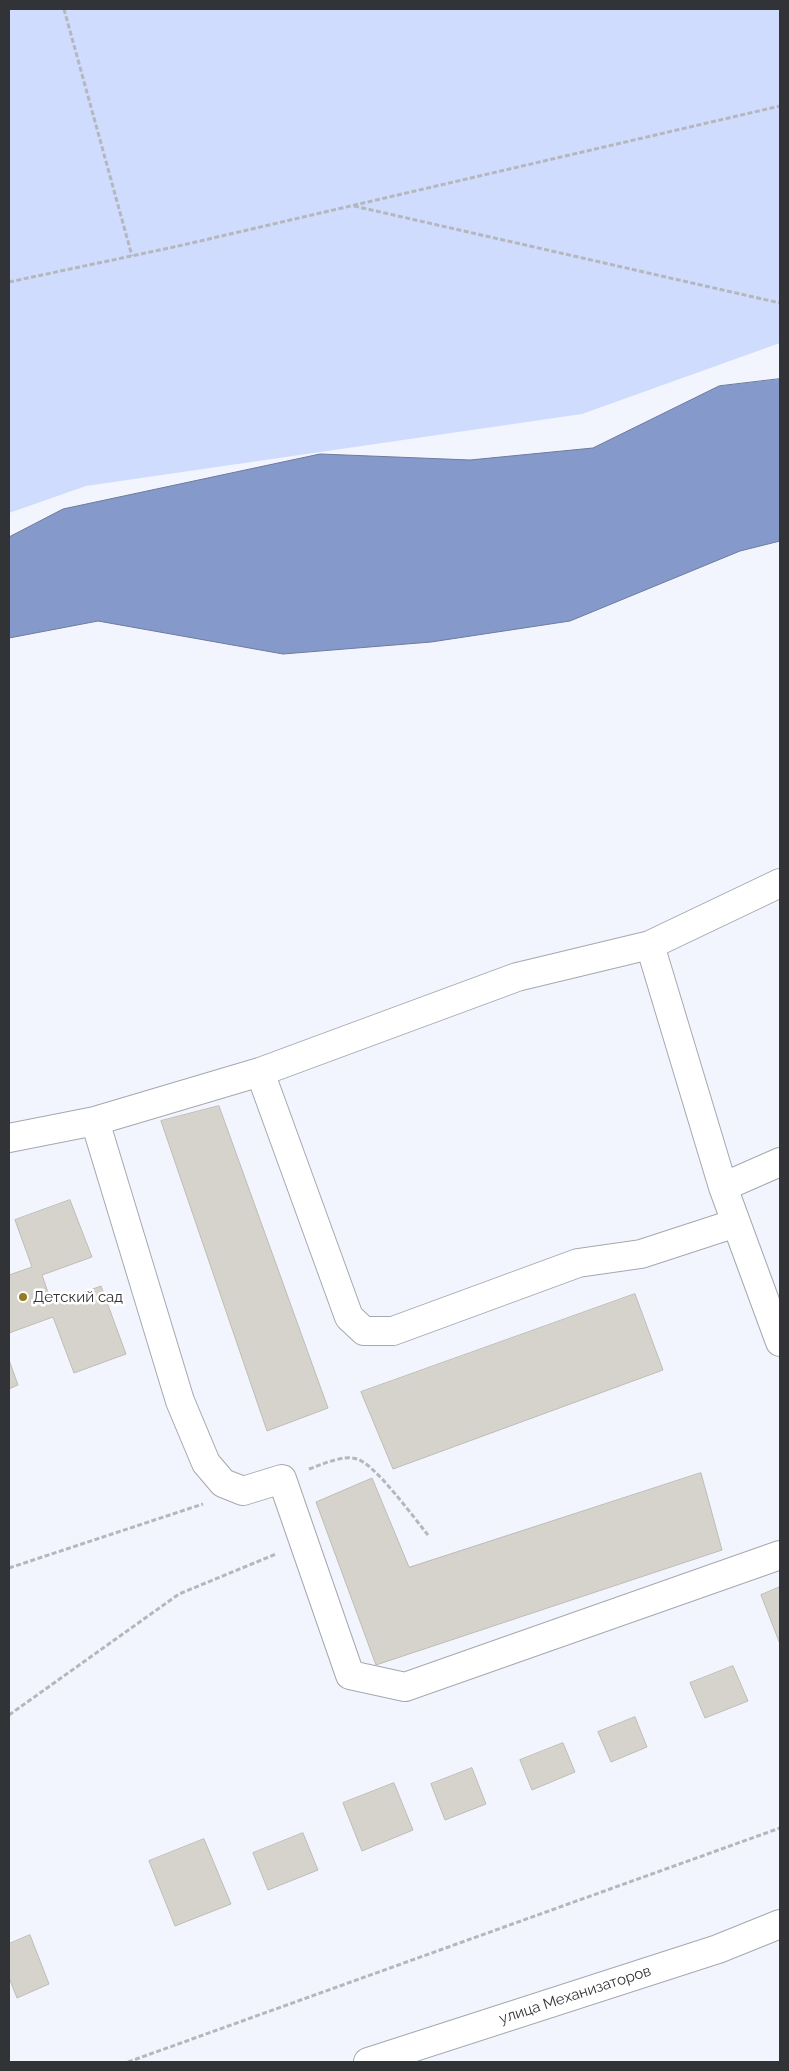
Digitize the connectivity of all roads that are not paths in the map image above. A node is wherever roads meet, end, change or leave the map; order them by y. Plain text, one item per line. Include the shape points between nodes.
1 (780, 883) edge
2 (650, 945) junction
3 (260, 1072) junction
4 (95, 1121) junction
5 (9, 1138) edge
6 (780, 1162) edge
7 (723, 1187) junction
8 (736, 1223) junction
9 (780, 1342) edge
10 (780, 1555) edge
11 (780, 1924) edge
12 (368, 2062) edge

1 - 2 street
2 - 3 street via 517,977
2 - 7 street
3 - 4 street
3 - 8 street via 349,1317 364,1331 393,1331 578,1263 641,1254
4 - 5 street
4 - 10 street via 180,1401 206,1463 223,1483 243,1491 282,1478 350,1675 405,1687
6 - 7 street
7 - 8 street
8 - 9 street
11 - 12 street, улица Механизаторов via 718,1949

